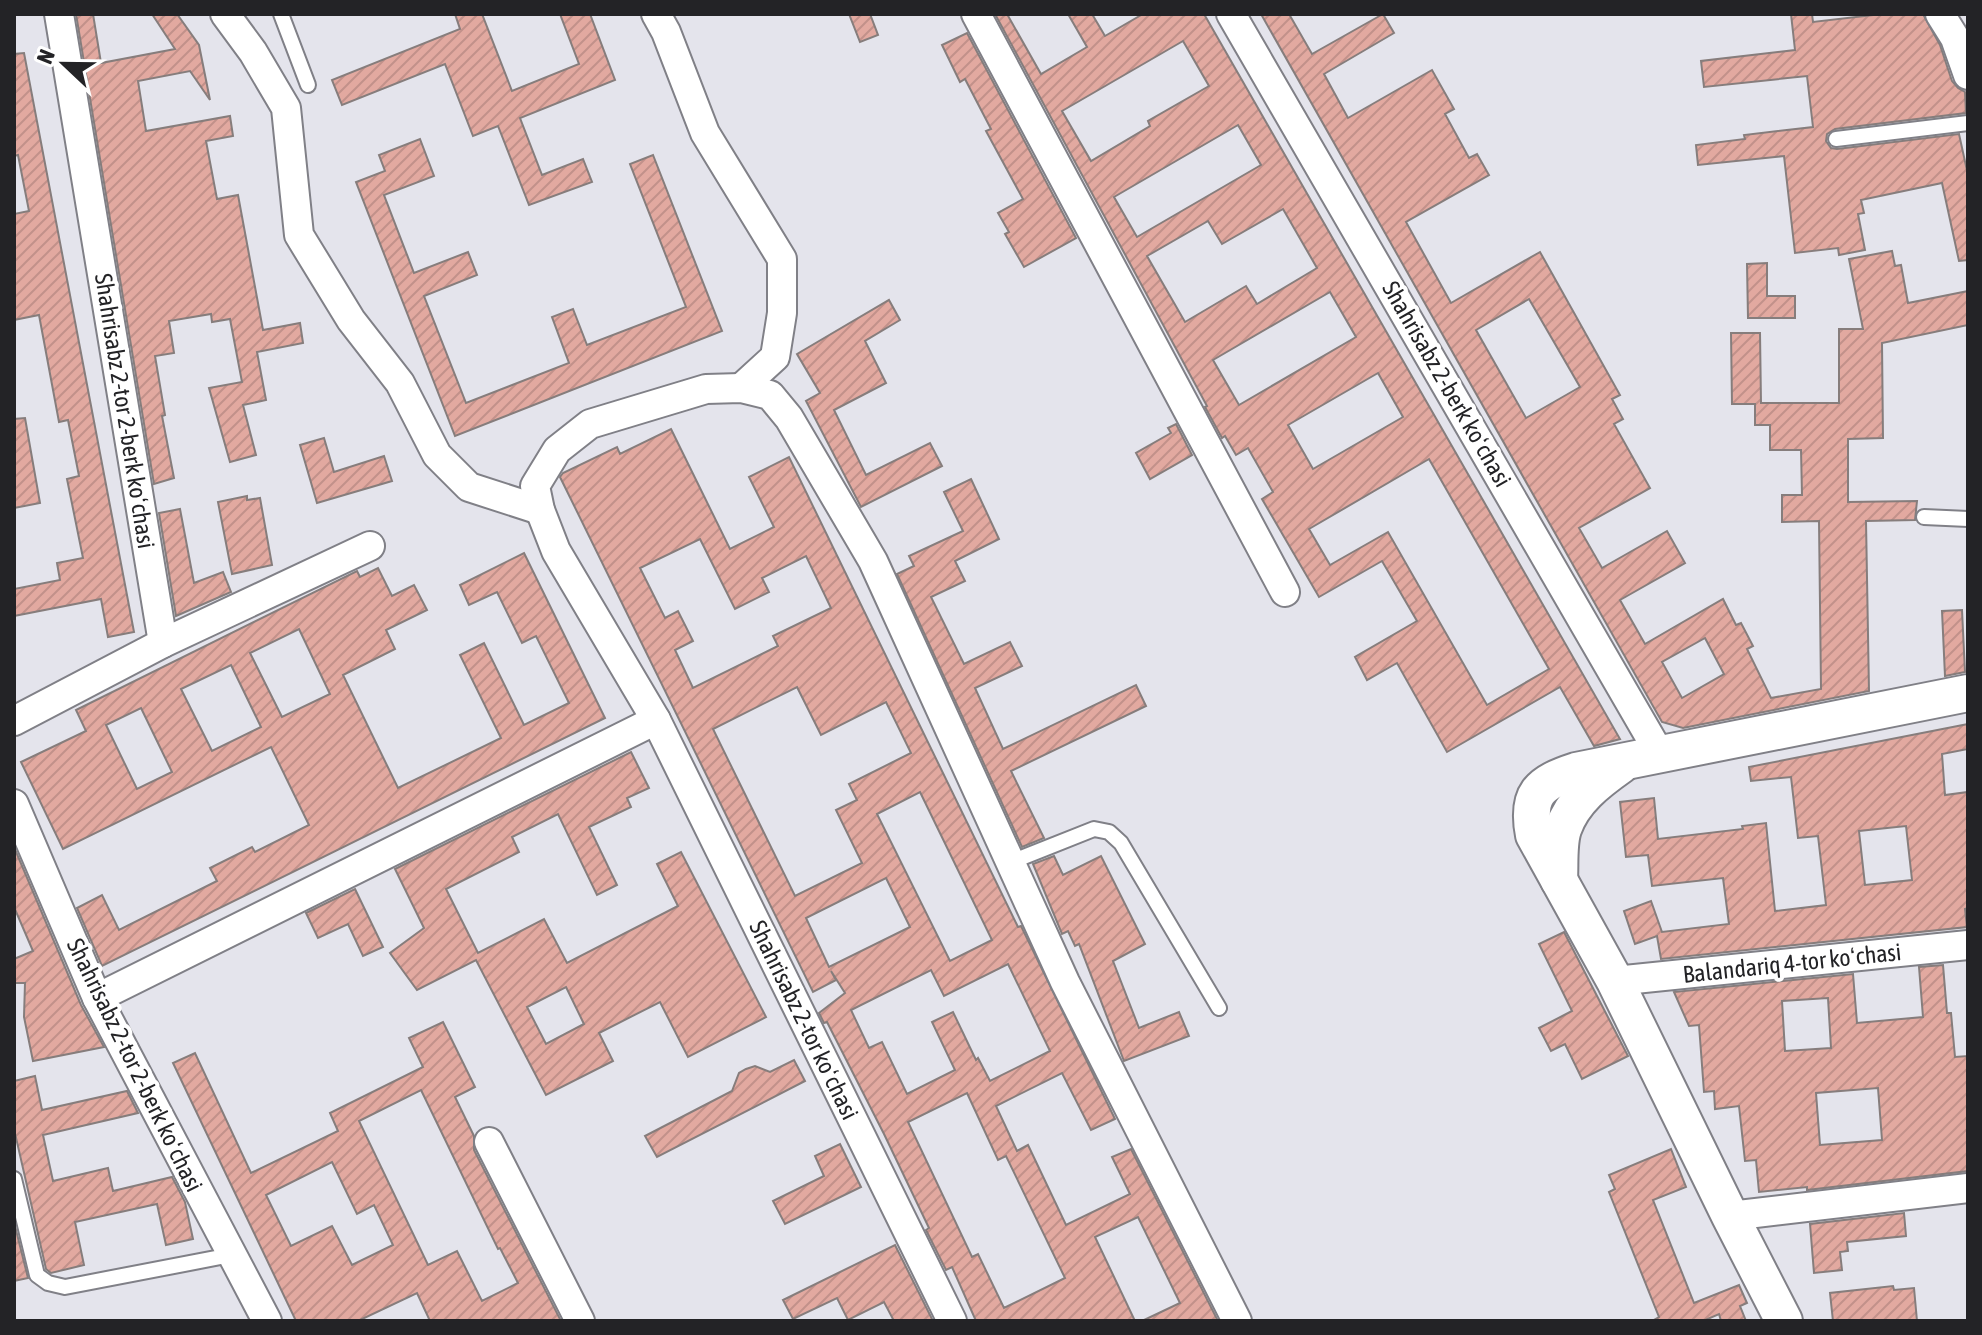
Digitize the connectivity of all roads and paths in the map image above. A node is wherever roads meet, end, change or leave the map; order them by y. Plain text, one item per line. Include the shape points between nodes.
1 (59, 14) edge
2 (225, 14) edge
3 (281, 14) edge
4 (656, 14) edge
5 (976, 14) edge
6 (1231, 14) edge
7 (1940, 14) edge
8 (1968, 75) edge
9 (308, 85) dead end
10 (1968, 123) edge
11 (1836, 139) dead end
12 (741, 388) junction
13 (540, 510) junction
14 (1924, 517) dead end
15 (1968, 519) edge
16 (370, 546) dead end
17 (1285, 592) dead end
18 (163, 643) junction
19 (1968, 693) edge
20 (656, 720) junction
21 (14, 721) edge
22 (1643, 759) junction
23 (14, 804) edge
24 (1011, 862) junction
25 (1968, 945) edge
26 (1615, 981) junction
27 (97, 998) junction
28 (1219, 1008) dead end
29 (489, 1142) dead end
30 (14, 1179) edge
31 (1968, 1188) edge
32 (1730, 1216) junction
33 (231, 1255) junction
34 (267, 1321) edge
35 (580, 1321) edge
36 (952, 1321) edge
37 (1237, 1321) edge
38 (1784, 1321) edge

1 - 18 street, Shahrisabz 2-tor 2-berk koʻchasi
2 - 13 street via 286,108 299,235 351,320 400,383 437,455 469,487
3 - 9 lane
4 - 12 street via 705,133 782,259 775,357
5 - 17 street
6 - 22 street, Shahrisabz 2-berk koʻchasi
7 - 8 street
10 - 11 lane
12 - 13 street via 706,389 590,424 557,450 535,486
12 - 24 street via 770,395 789,418 873,561
13 - 20 street, Shahrisabz 2-tor koʻchasi via 556,551
14 - 15 lane
16 - 18 street
18 - 21 street
19 - 22 street
20 - 27 street
20 - 36 street, Shahrisabz 2-tor koʻchasi
22 - 26 street via 1595,784 1573,808 1562,832 1559,880
23 - 27 street, Shahrisabz 2-tor 2-berk koʻchasi
24 - 28 lane via 1094,829 1109,832 1121,843
24 - 37 street via 1065,982
25 - 26 street, Balandariq 4-tor koʻchasi
26 - 32 street
27 - 33 street, Shahrisabz 2-tor 2-berk koʻchasi
29 - 35 street
30 - 33 lane via 37,1275 48,1283 65,1287
31 - 32 street
32 - 38 street
33 - 34 street, Shahrisabz 2-tor 2-berk koʻchasi

